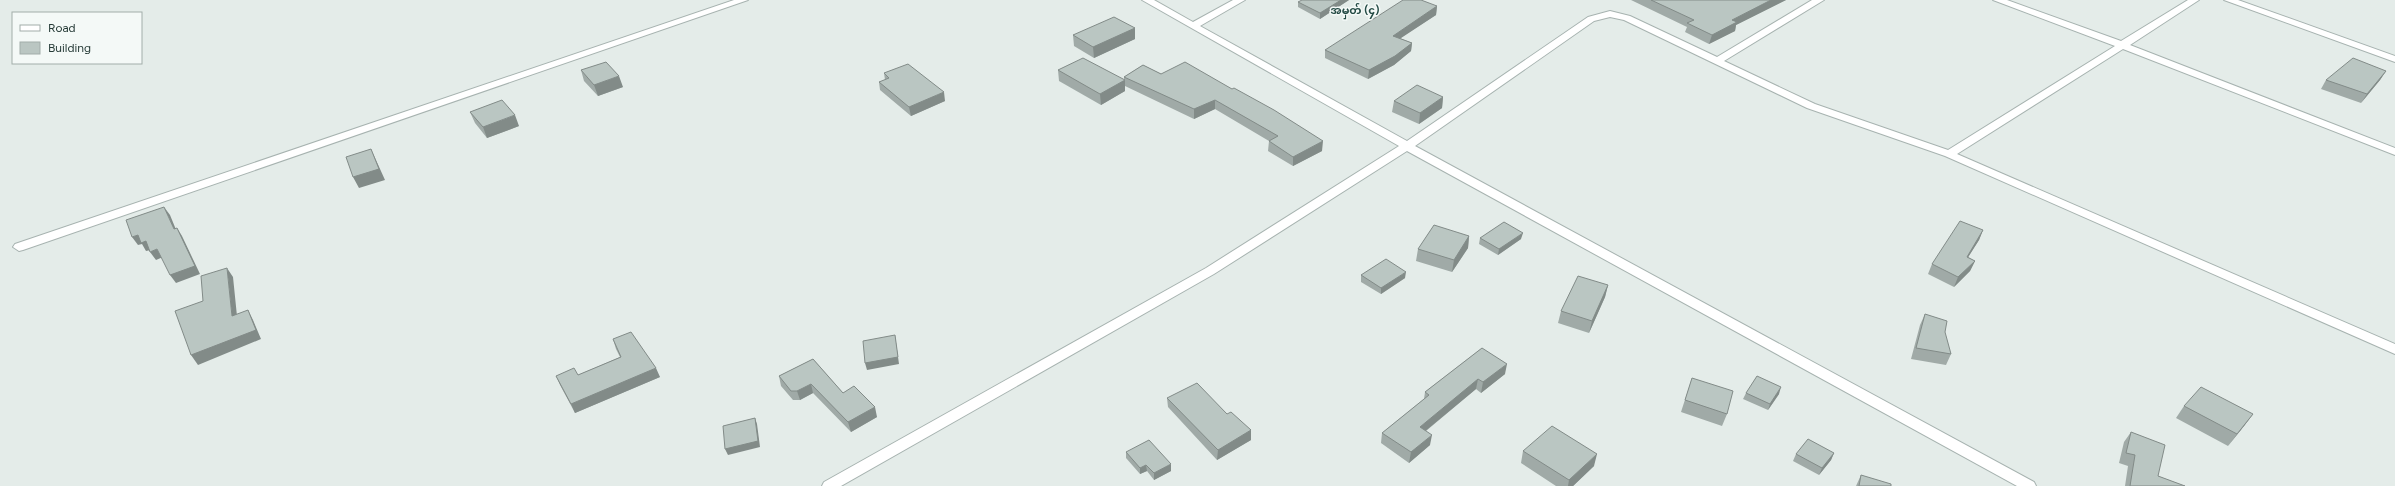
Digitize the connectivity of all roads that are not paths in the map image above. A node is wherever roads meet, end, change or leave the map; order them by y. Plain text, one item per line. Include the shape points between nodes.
1 (743, 0) edge
2 (1147, 0) edge
3 (1240, 0) edge
4 (1819, 0) edge
5 (1998, 0) edge
6 (2194, 0) edge
7 (2229, 0) edge
8 (1192, 26) junction
9 (2122, 45) junction
10 (2395, 59) edge
11 (1717, 61) junction
12 (1408, 146) junction
13 (2395, 152) edge
14 (1949, 154) junction
15 (19, 248) dead end
16 (2395, 349) edge
17 (829, 486) edge
18 (2029, 486) edge

1 - 15 street
2 - 8 street
3 - 8 street
4 - 11 street
5 - 9 street
6 - 9 street
7 - 10 street
8 - 12 street
9 - 13 street
9 - 14 street
11 - 12 street via 1627,18 1610,14 1591,18
11 - 14 street via 1811,106
12 - 17 street via 1210,272
12 - 18 street
14 - 16 street

